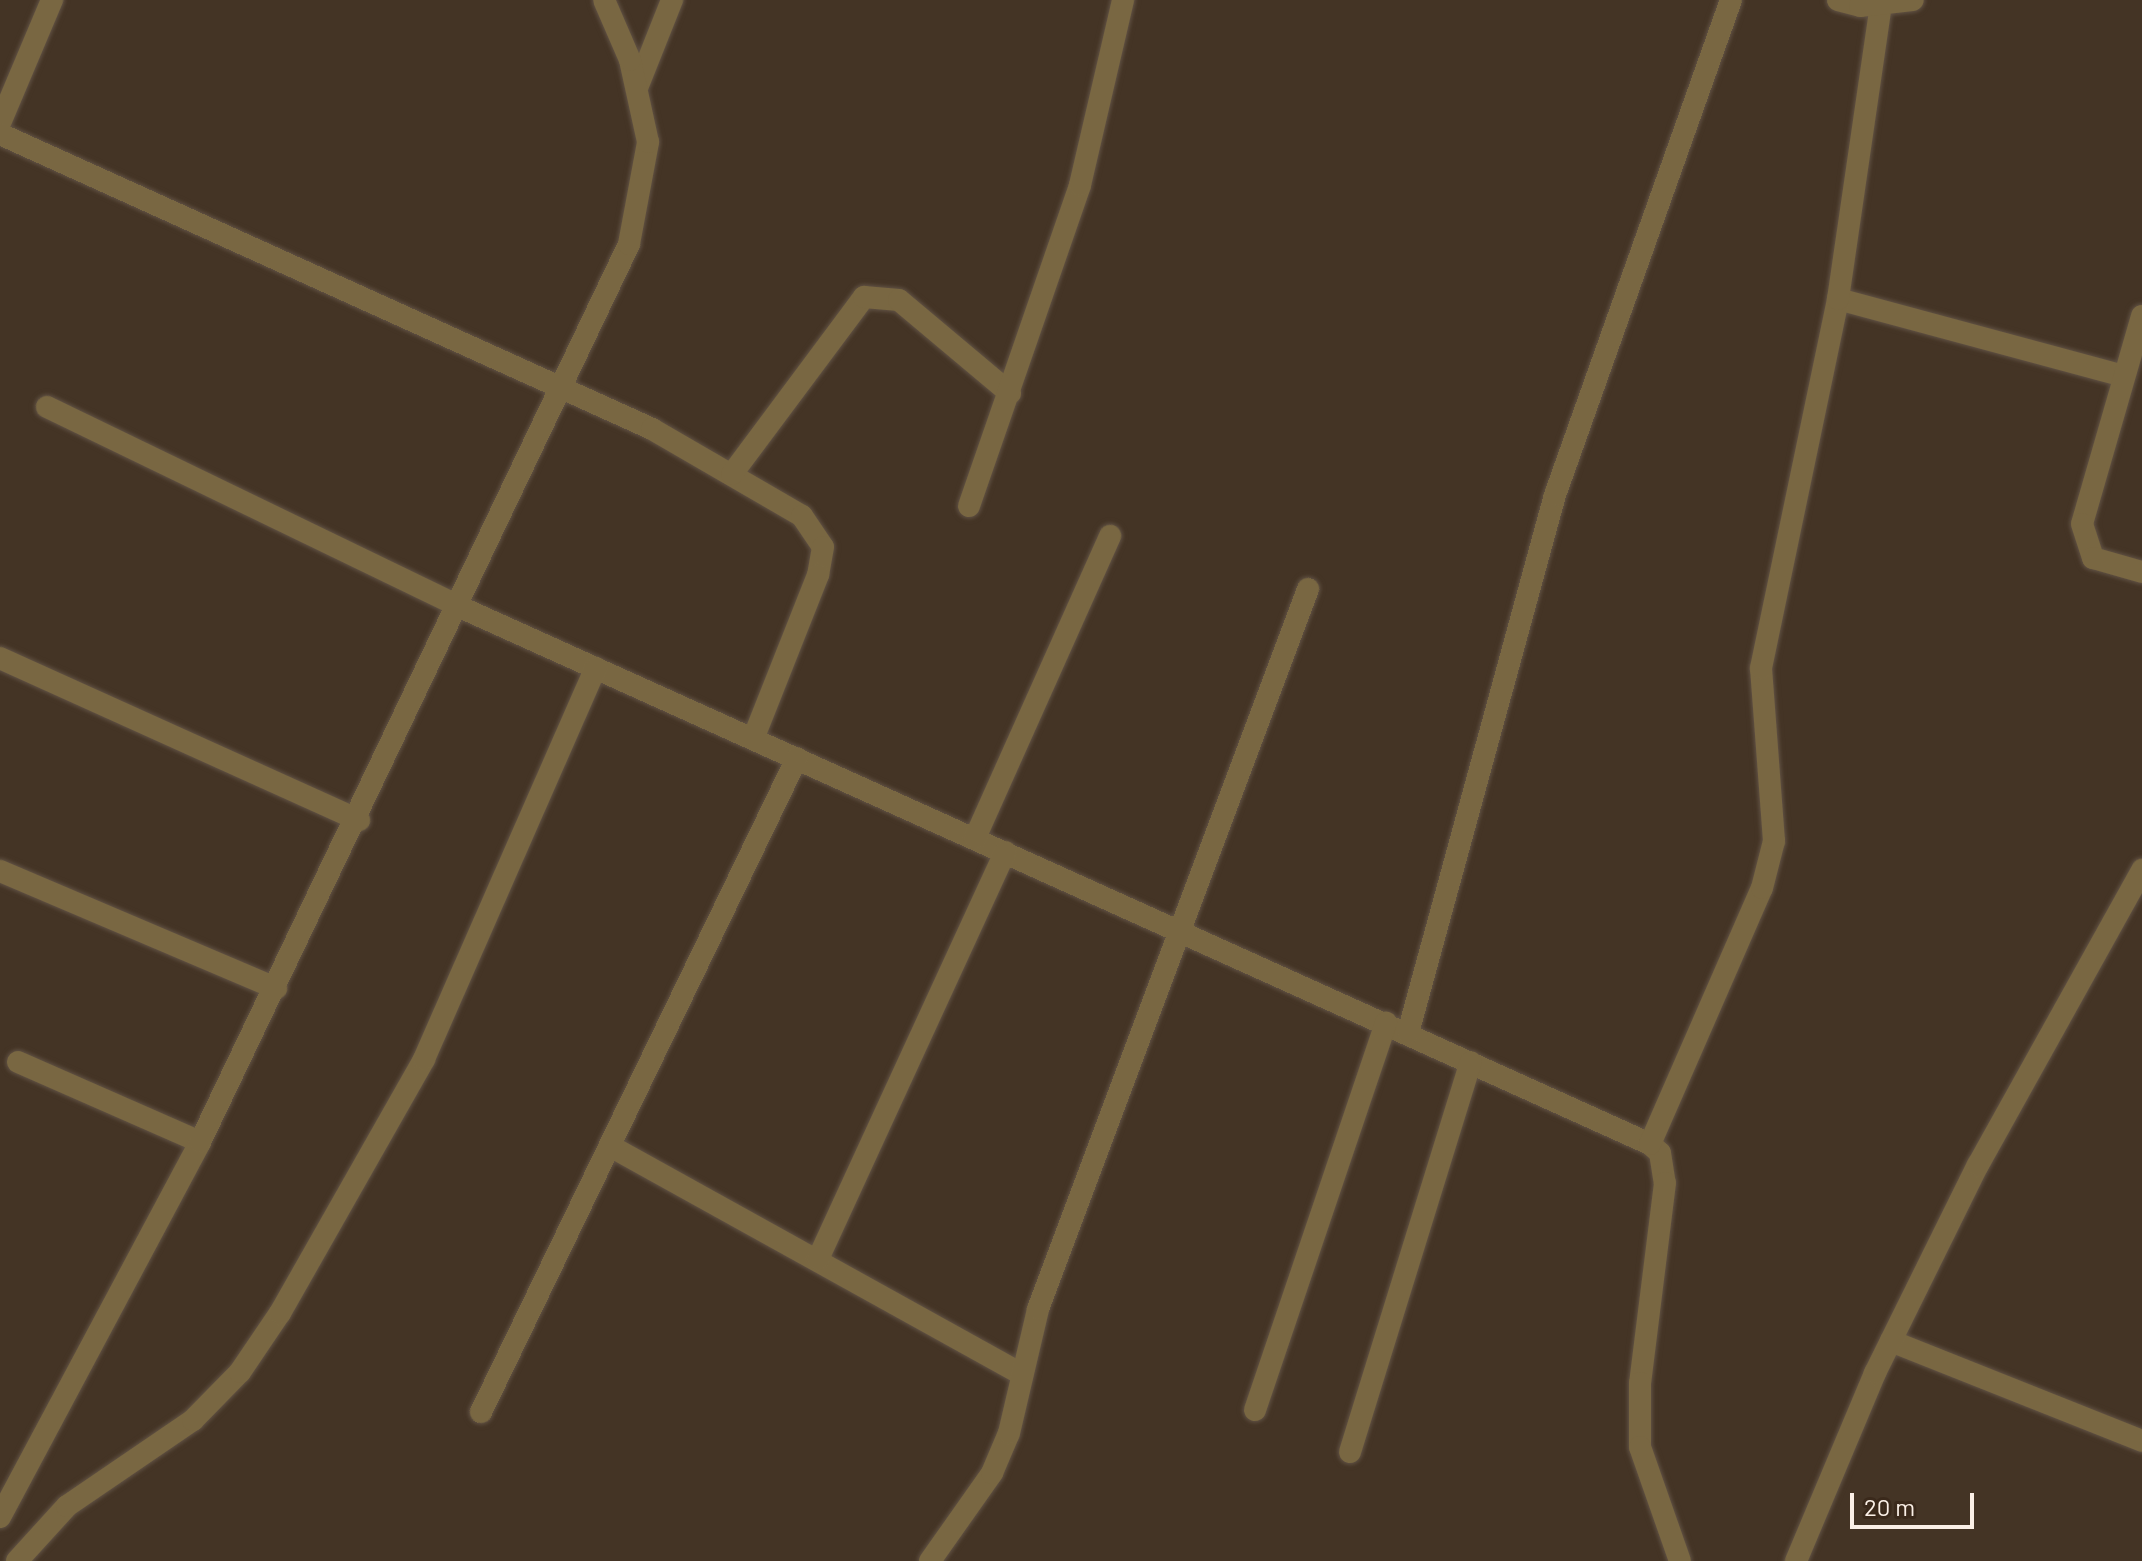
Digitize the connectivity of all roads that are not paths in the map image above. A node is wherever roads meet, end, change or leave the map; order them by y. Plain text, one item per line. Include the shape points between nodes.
1 (52, 0) edge
2 (604, 0) edge
3 (672, 0) edge
4 (1123, 0) edge
5 (1731, 0) edge
6 (1838, 0) edge
7 (1913, 0) edge
8 (1881, 4) junction
9 (636, 89) junction
10 (0, 123) edge
11 (0, 134) edge
12 (1838, 299) junction
13 (2142, 316) edge
14 (2124, 376) junction
15 (562, 390) junction
16 (1010, 393) junction
17 (47, 407) dead end
18 (732, 474) junction
19 (969, 506) dead end
20 (1110, 536) dead end
21 (2142, 572) edge
22 (1308, 589) dead end
23 (460, 607) junction
24 (0, 658) edge
25 (596, 668) junction
26 (753, 739) junction
27 (797, 758) junction
28 (359, 820) junction
29 (975, 838) junction
30 (1005, 852) junction
31 (2142, 870) edge
32 (0, 871) edge
33 (1181, 934) junction
34 (276, 988) junction
35 (1386, 1023) junction
36 (1408, 1033) junction
37 (18, 1062) dead end
38 (1471, 1062) junction
39 (200, 1142) junction
40 (1650, 1144) junction
41 (610, 1146) junction
42 (818, 1259) junction
43 (1891, 1341) junction
44 (1022, 1374) junction
45 (1255, 1410) dead end
46 (481, 1412) dead end
47 (2142, 1441) edge
48 (1350, 1452) dead end
49 (0, 1517) edge
50 (0, 1554) edge
51 (16, 1561) edge
52 (930, 1561) edge
53 (1680, 1561) edge
54 (1796, 1561) edge

1 - 10 street
2 - 9 street
3 - 9 street
4 - 16 street via 1080,185
5 - 36 street via 1555,495
6 - 8 street
7 - 8 street
8 - 12 street
9 - 15 street via 648,142 629,244
11 - 15 street
12 - 14 street
12 - 40 street via 1761,668 1774,841 1762,888
13 - 14 street
14 - 21 street via 2082,524 2083,545 2110,567
15 - 18 street
15 - 23 street
16 - 18 street via 899,300 864,297
16 - 19 street
17 - 23 street
18 - 26 street via 802,516 823,547
20 - 29 street
22 - 33 street
23 - 25 street
23 - 28 street
24 - 28 street
25 - 26 street
25 - 51 street via 424,1059 280,1313 240,1372 193,1420 67,1506
26 - 27 street
27 - 29 street
27 - 41 street
28 - 34 street
29 - 30 street
30 - 33 street
30 - 42 street
31 - 43 street via 1978,1165
32 - 34 street
33 - 35 street
33 - 44 street via 1038,1309
34 - 39 street
35 - 36 street
35 - 45 street
36 - 38 street
37 - 39 street
38 - 40 street
38 - 48 street
39 - 49 street
40 - 53 street via 1660,1153 1665,1183 1640,1383 1640,1447
41 - 42 street
41 - 46 street
42 - 44 street
43 - 47 street
43 - 54 street
44 - 52 street via 992,1473
50 - 51 street

